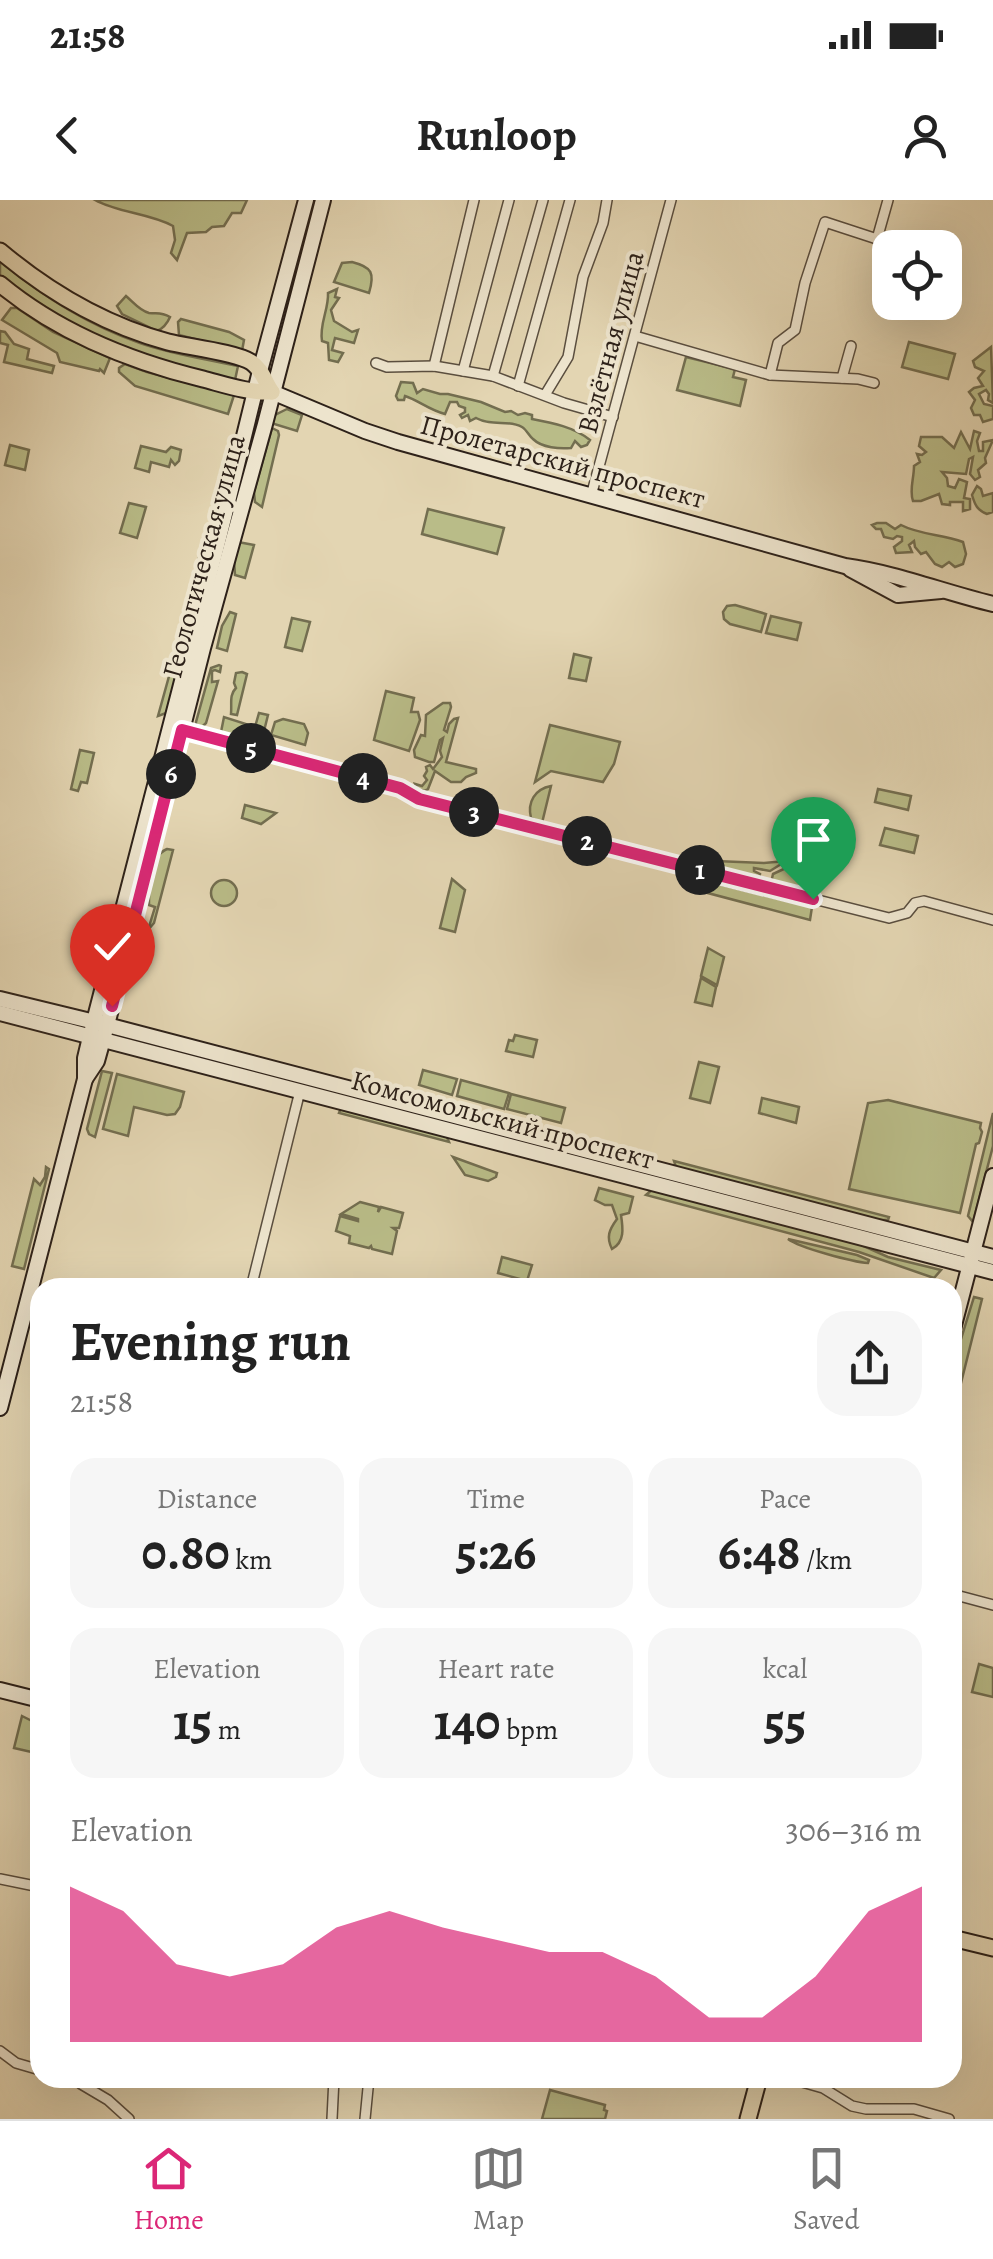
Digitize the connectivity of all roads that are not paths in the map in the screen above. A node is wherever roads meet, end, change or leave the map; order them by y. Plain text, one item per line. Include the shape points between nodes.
1 (306, 200) edge
2 (323, 200) edge
3 (474, 200) edge
4 (509, 200) edge
5 (543, 200) edge
6 (570, 200) edge
7 (607, 200) edge
8 (672, 200) edge
9 (888, 200) edge
10 (0, 251) edge
11 (0, 284) edge
12 (634, 336) junction
13 (851, 346) dead end
14 (376, 363) dead end
15 (434, 366) junction
16 (260, 370) junction
17 (463, 371) junction
18 (770, 375) junction
19 (493, 376) junction
20 (842, 378) junction
21 (874, 383) dead end
22 (518, 386) junction
23 (255, 391) junction
24 (272, 392) junction
25 (544, 395) junction
26 (612, 417) junction
27 (591, 496) junction
28 (845, 566) junction
29 (905, 577) junction
30 (943, 591) junction
31 (900, 594) junction
32 (993, 604) edge
33 (182, 730) junction
34 (993, 920) edge
35 (0, 998) edge
36 (0, 1014) edge
37 (101, 1023) junction
38 (96, 1039) junction
39 (300, 1091) junction
40 (993, 1176) edge
41 (993, 1257) edge
42 (971, 1259) junction
43 (993, 1272) edge
44 (33, 1278) edge
45 (253, 1278) edge
46 (30, 1292) edge
47 (962, 1294) edge
48 (0, 1408) edge
49 (962, 1597) edge
50 (993, 1605) edge
51 (0, 1690) edge
52 (30, 1698) edge
53 (0, 1879) edge
54 (30, 1886) edge
55 (962, 1940) edge
56 (993, 1948) edge
57 (0, 2051) edge
58 (30, 2067) edge
59 (88, 2088) edge
60 (334, 2088) edge
61 (367, 2088) edge
62 (756, 2088) edge
63 (823, 2088) edge
64 (129, 2119) edge
65 (332, 2119) edge
66 (365, 2119) edge
67 (748, 2119) edge
68 (949, 2119) edge

1 - 16 main road, Геологическая улица
2 - 24 main road, Геологическая улица
3 - 15 street
4 - 17 street
5 - 19 street
6 - 22 street
7 - 25 street via 568,358
8 - 12 street, Взлётная улица
9 - 18 street via 878,239 825,222 795,330 778,343
10 - 16 main road via 100,317 244,359
11 - 23 main road, Пролетарский проспект via 117,354
12 - 18 street
12 - 26 street, Взлётная улица
13 - 20 street
14 - 15 street
15 - 17 street
16 - 23 main road, Геологическая улица
16 - 24 main road
17 - 19 street
18 - 20 street
19 - 22 street
20 - 21 street
22 - 25 street
23 - 24 main road, Пролетарский проспект
23 - 37 main road, Геологическая улица
24 - 27 main road, Пролетарский проспект via 398,442
24 - 33 main road, Геологическая улица
25 - 26 street
26 - 27 street, Взлётная улица
27 - 28 main road, Пролетарский проспект
28 - 29 main road, Пролетарский проспект
28 - 31 main road, Пролетарский проспект
29 - 30 main road, Пролетарский проспект
29 - 31 main road via 892,583
30 - 31 main road, Пролетарский проспект
30 - 32 main road, Пролетарский проспект
33 - 34 street via 400,788 419,799 889,918 924,901
33 - 37 main road, Геологическая улица
35 - 37 main road, Комсомольский проспект
36 - 38 main road, Комсомольский проспект
37 - 38 main road, Геологическая улица
37 - 42 main road, Комсомольский проспект
38 - 39 main road, Комсомольский проспект
38 - 44 main road, Геологическая улица via 97,1061 85,1078
39 - 42 main road, Комсомольский проспект
39 - 45 street
40 - 42 main road
41 - 42 main road, Комсомольский проспект
42 - 43 main road, Комсомольский проспект
42 - 47 main road
46 - 48 main road, Геологическая улица
49 - 50 street
51 - 52 main road
53 - 54 street
55 - 56 main road
57 - 58 street
59 - 64 street
60 - 65 street
61 - 66 street
62 - 67 main road
63 - 68 street via 866,2110 914,2109

